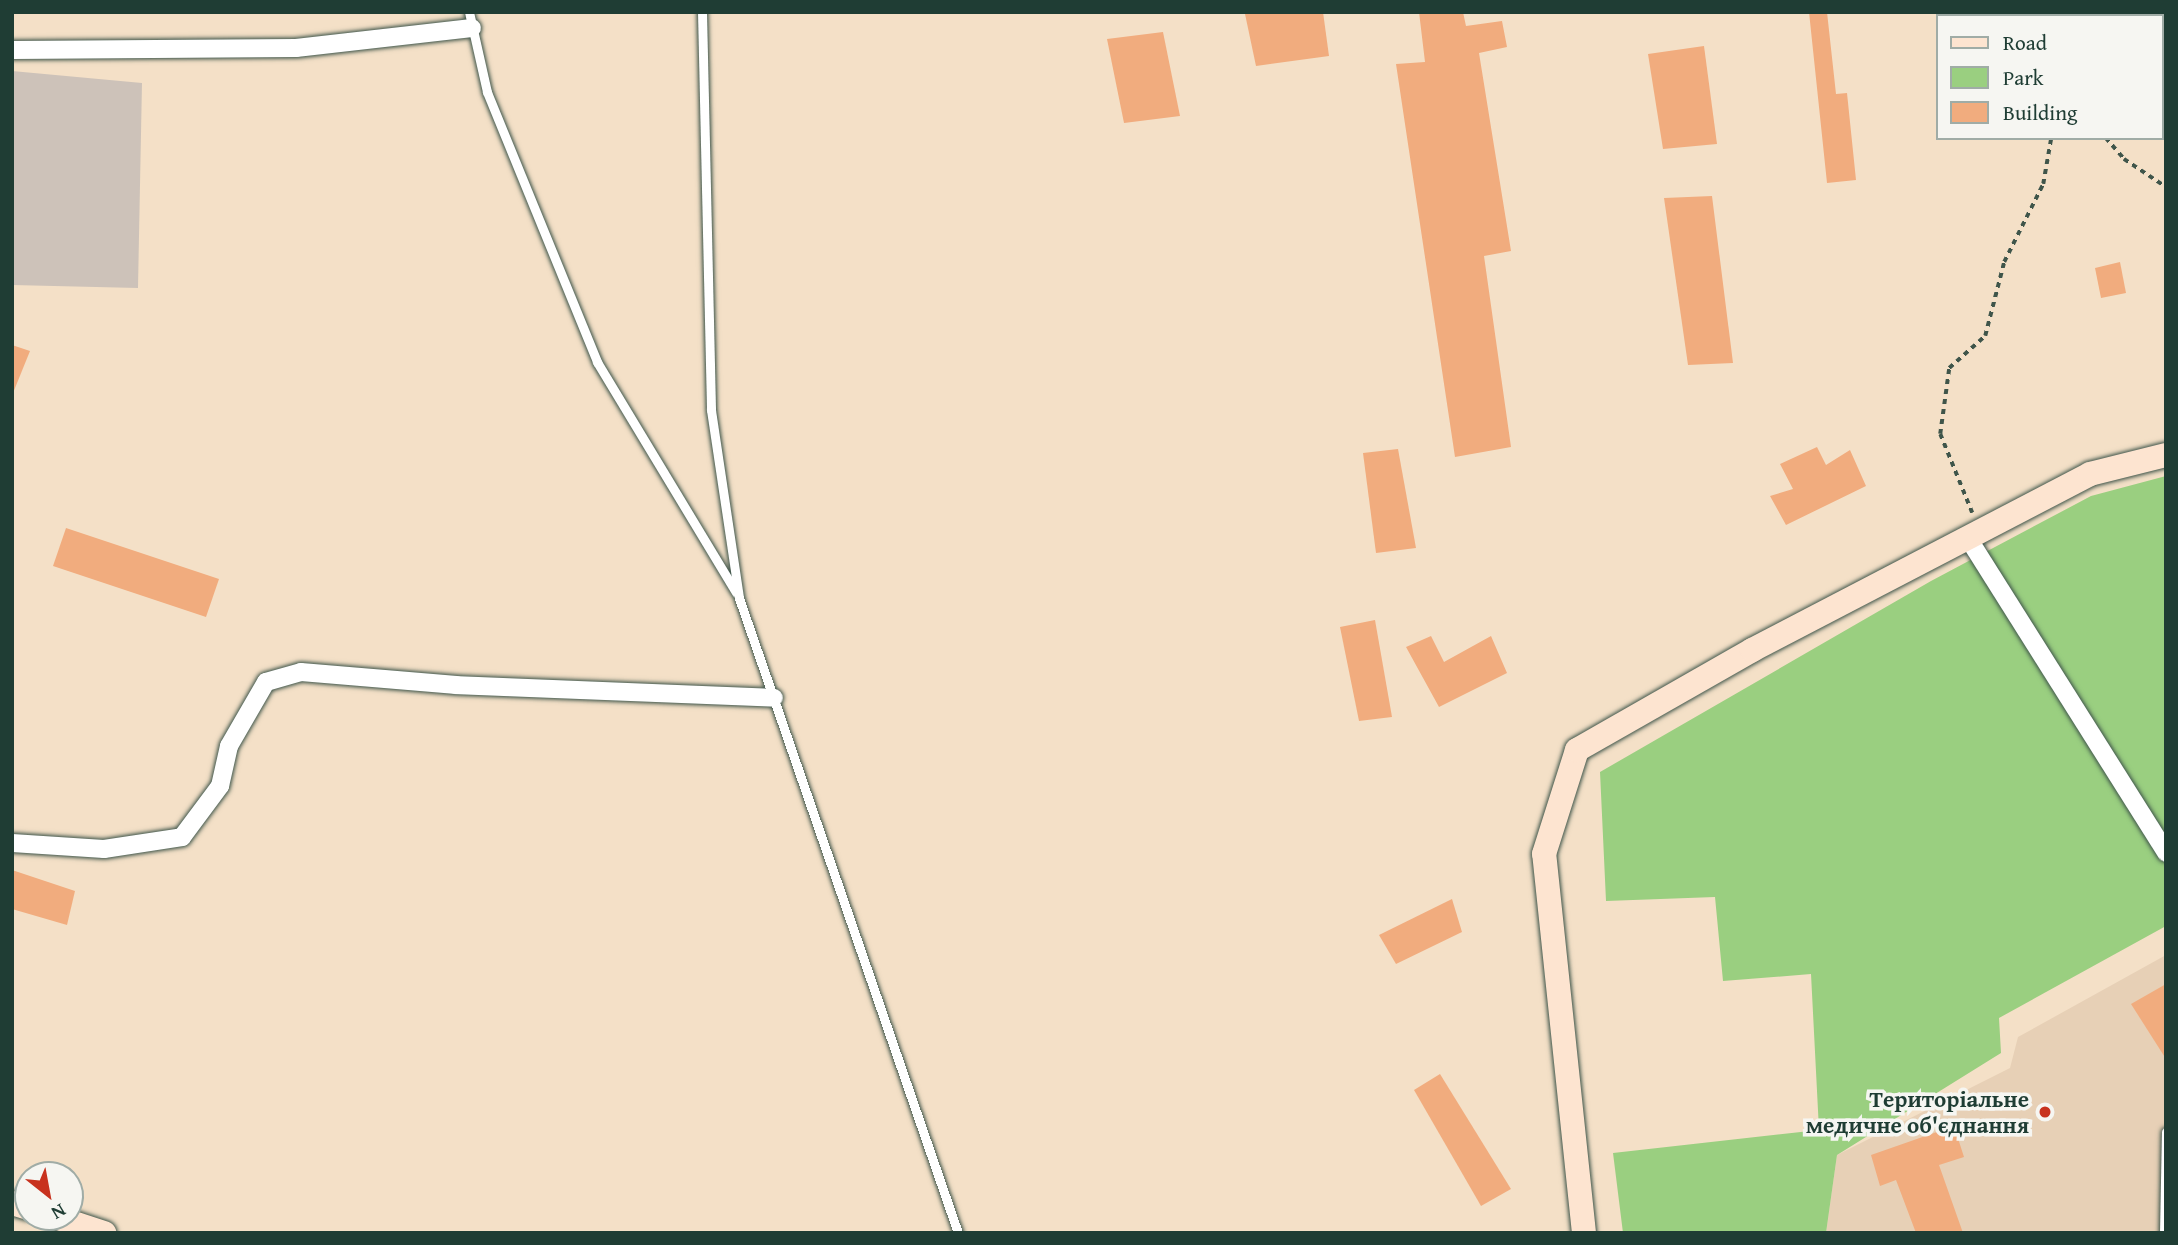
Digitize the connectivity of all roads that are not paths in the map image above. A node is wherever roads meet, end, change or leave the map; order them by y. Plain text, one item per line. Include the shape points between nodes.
1 (702, 12) edge
2 (470, 20) edge
3 (12, 50) edge
4 (2166, 455) edge
5 (1973, 535) junction
6 (739, 598) junction
7 (774, 698) junction
8 (12, 843) edge
9 (2166, 853) edge
10 (2166, 1132) edge
11 (84, 1226) edge
12 (104, 1233) edge
13 (958, 1233) edge
14 (1584, 1233) edge
15 (2164, 1233) edge

1 - 6 lane via 711,410
2 - 3 street via 296,48
2 - 6 lane via 487,92 597,362
4 - 5 street via 2090,474
5 - 9 street
5 - 14 street via 1752,650 1577,750 1544,854
6 - 7 lane
7 - 8 street via 456,685 301,671 266,682 229,746 220,786 182,837 104,849
7 - 13 lane
10 - 15 lane
11 - 12 street

